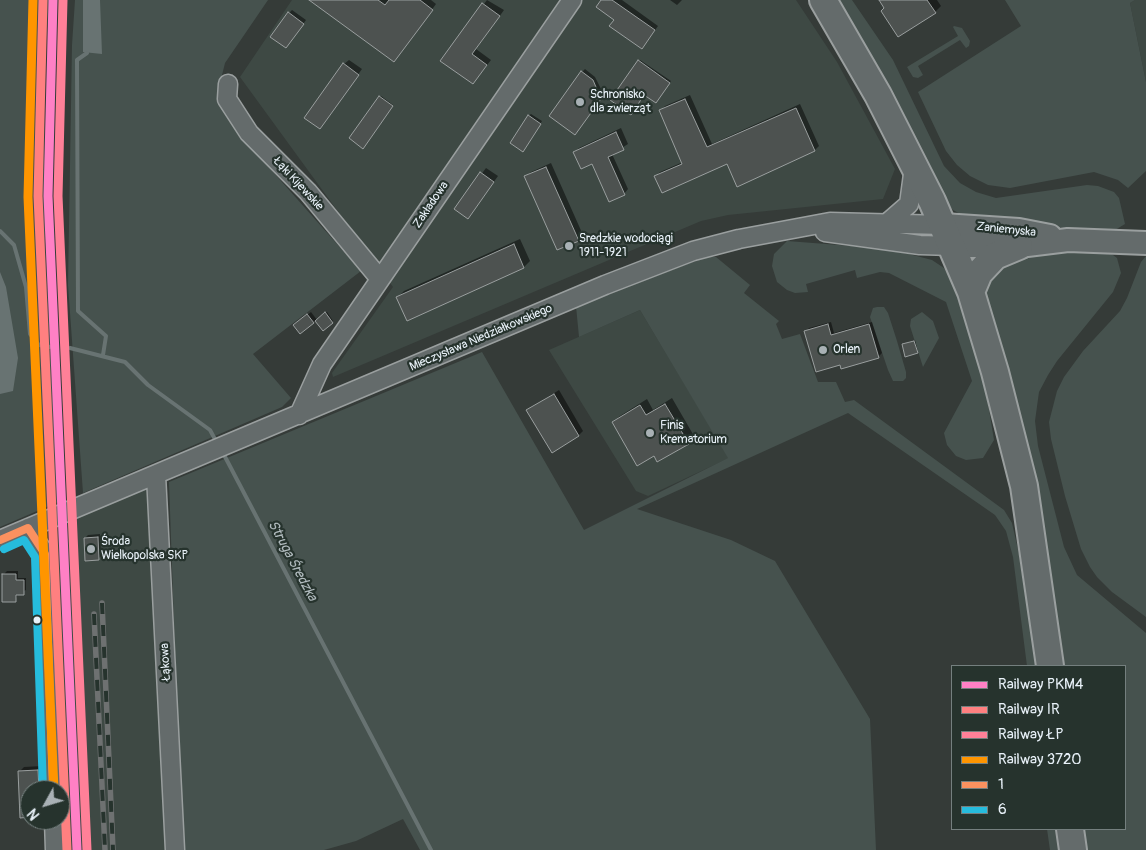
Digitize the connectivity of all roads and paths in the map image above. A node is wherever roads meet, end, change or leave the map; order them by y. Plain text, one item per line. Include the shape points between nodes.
1 (572, 0) edge
2 (823, 0) edge
3 (228, 84) dead end
4 (914, 166) junction
5 (886, 224) junction
6 (795, 228) junction
7 (948, 236) junction
8 (1068, 240) junction
9 (1146, 243) edge
10 (1019, 246) junction
11 (380, 279) junction
12 (971, 292) junction
13 (299, 414) junction
14 (156, 475) junction
15 (28, 528) junction
16 (0, 540) edge
17 (1050, 665) edge
18 (53, 780) edge
19 (54, 830) edge
20 (1070, 830) edge
21 (55, 850) edge
22 (175, 850) edge
23 (1073, 850) edge

1 - 11 street, Zakładowa
2 - 4 highway via 878,94
3 - 11 street, Łąki Kijewskie via 227,99 249,133 308,192
4 - 5 street via 909,204
4 - 7 highway
5 - 6 street, Mieczysława Niedziałkowskiego via 830,222
5 - 7 street, Mieczysława Niedziałkowskiego
6 - 7 street, Mieczysława Niedziałkowskiego via 920,245
6 - 13 street, Mieczysława Niedziałkowskiego via 716,244 661,262
7 - 8 main road, Zaniemyska via 1019,230
7 - 10 main road, Zaniemyska
7 - 12 highway
8 - 9 main road, Zaniemyska
8 - 10 main road, Zaniemyska
10 - 12 highway via 995,256 979,273
11 - 13 street, Zakładowa via 322,364
12 - 17 highway via 996,372 1024,486
13 - 14 street, Mieczysława Niedziałkowskiego
14 - 15 street
14 - 22 street, Łąkowa
15 - 16 street
15 - 18 street via 45,554
19 - 21 street
20 - 23 highway

